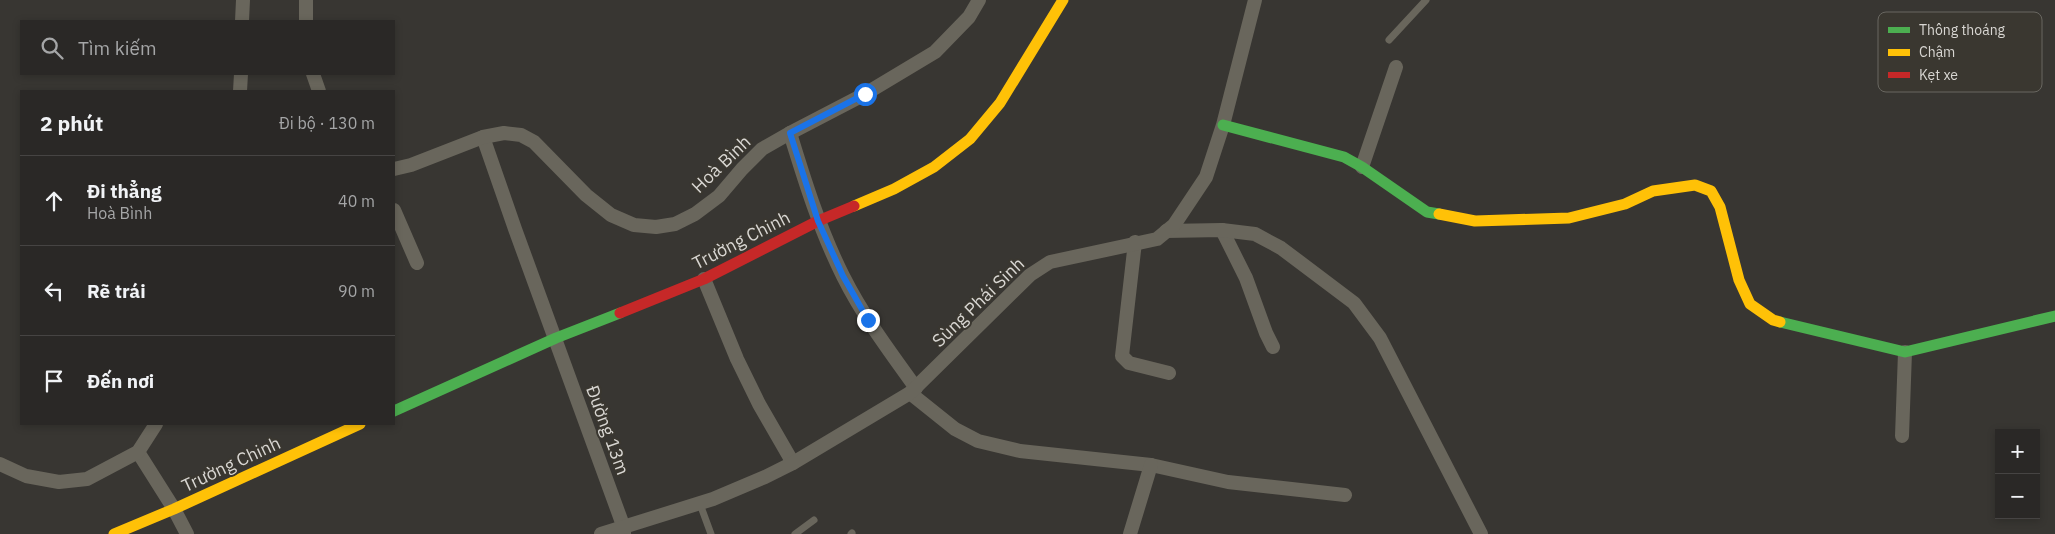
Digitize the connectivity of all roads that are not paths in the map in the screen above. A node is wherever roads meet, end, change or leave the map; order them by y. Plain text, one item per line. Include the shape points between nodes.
1 (242, 0) edge
2 (306, 0) edge
3 (979, 0) edge
4 (1063, 0) edge
5 (1255, 0) edge
6 (1426, 0) edge
7 (242, 20) edge
8 (306, 20) edge
9 (1389, 40) dead end
10 (1396, 68) dead end
11 (241, 75) edge
12 (313, 75) edge
13 (240, 90) edge
14 (319, 90) edge
15 (1223, 125) junction
16 (790, 133) junction
17 (483, 137) junction
18 (1362, 166) junction
19 (395, 169) edge
20 (395, 212) edge
21 (818, 221) junction
22 (1222, 230) junction
23 (1166, 231) junction
24 (1135, 242) junction
25 (417, 263) dead end
26 (704, 279) junction
27 (2055, 316) edge
28 (556, 338) junction
29 (1273, 348) dead end
30 (1905, 352) junction
31 (1169, 373) dead end
32 (913, 391) junction
33 (395, 411) edge
34 (155, 425) edge
35 (358, 425) edge
36 (1902, 436) dead end
37 (138, 452) junction
38 (793, 463) junction
39 (0, 464) edge
40 (1151, 465) junction
41 (1345, 495) dead end
42 (700, 504) junction
43 (174, 510) junction
44 (814, 520) dead end
45 (624, 531) edge
46 (114, 534) edge
47 (187, 534) edge
48 (601, 534) edge
49 (711, 534) edge
50 (795, 534) edge
51 (1130, 534) edge
52 (1481, 534) edge

1 - 7 street
2 - 8 street
3 - 16 street, Hoà Bình via 969,17 935,52
4 - 21 street, Trường Chinh via 1000,103 970,139 934,167 894,189
5 - 15 street, Sùng Phái Sinh
6 - 9 lane
10 - 18 street
11 - 13 street
12 - 14 street
15 - 18 street via 1344,157
15 - 23 street, Sùng Phái Sinh via 1206,177 1189,205
16 - 17 street, Hoà Bình via 762,150 719,196 695,214 675,224 656,227 634,225 611,215 586,196 534,142 522,135 504,133
16 - 21 street
17 - 19 street, Hoà Bình
17 - 28 street, Đường 13m
18 - 30 street via 1428,212 1475,221 1569,218 1625,204 1653,192 1695,185 1711,191 1720,207 1738,280 1750,304 1773,320
20 - 25 street
21 - 26 street, Trường Chinh
21 - 32 street via 843,276
22 - 23 street
22 - 29 street via 1246,278
22 - 52 street via 1255,234 1281,248 1354,304 1380,338
23 - 24 street, Sùng Phái Sinh via 1157,239
24 - 31 street via 1122,356 1129,363
24 - 32 street, Sùng Phái Sinh via 1050,262 1030,276
26 - 28 street, Trường Chinh
26 - 38 street via 759,404
27 - 30 street
28 - 33 street, Trường Chinh
28 - 45 street, Đường 13m
30 - 36 street
32 - 38 street, Sùng Phái Sinh
32 - 40 street via 955,429 978,440 1020,451
34 - 37 street
35 - 43 street, Trường Chinh
37 - 39 street via 87,479 59,482 26,476
37 - 43 street
38 - 42 street, Sùng Phái Sinh
40 - 41 street via 1228,482
40 - 51 street
42 - 45 street, Sùng Phái Sinh
42 - 49 lane
43 - 46 street, Trường Chinh
43 - 47 street
44 - 50 lane
45 - 48 street, Sùng Phái Sinh

